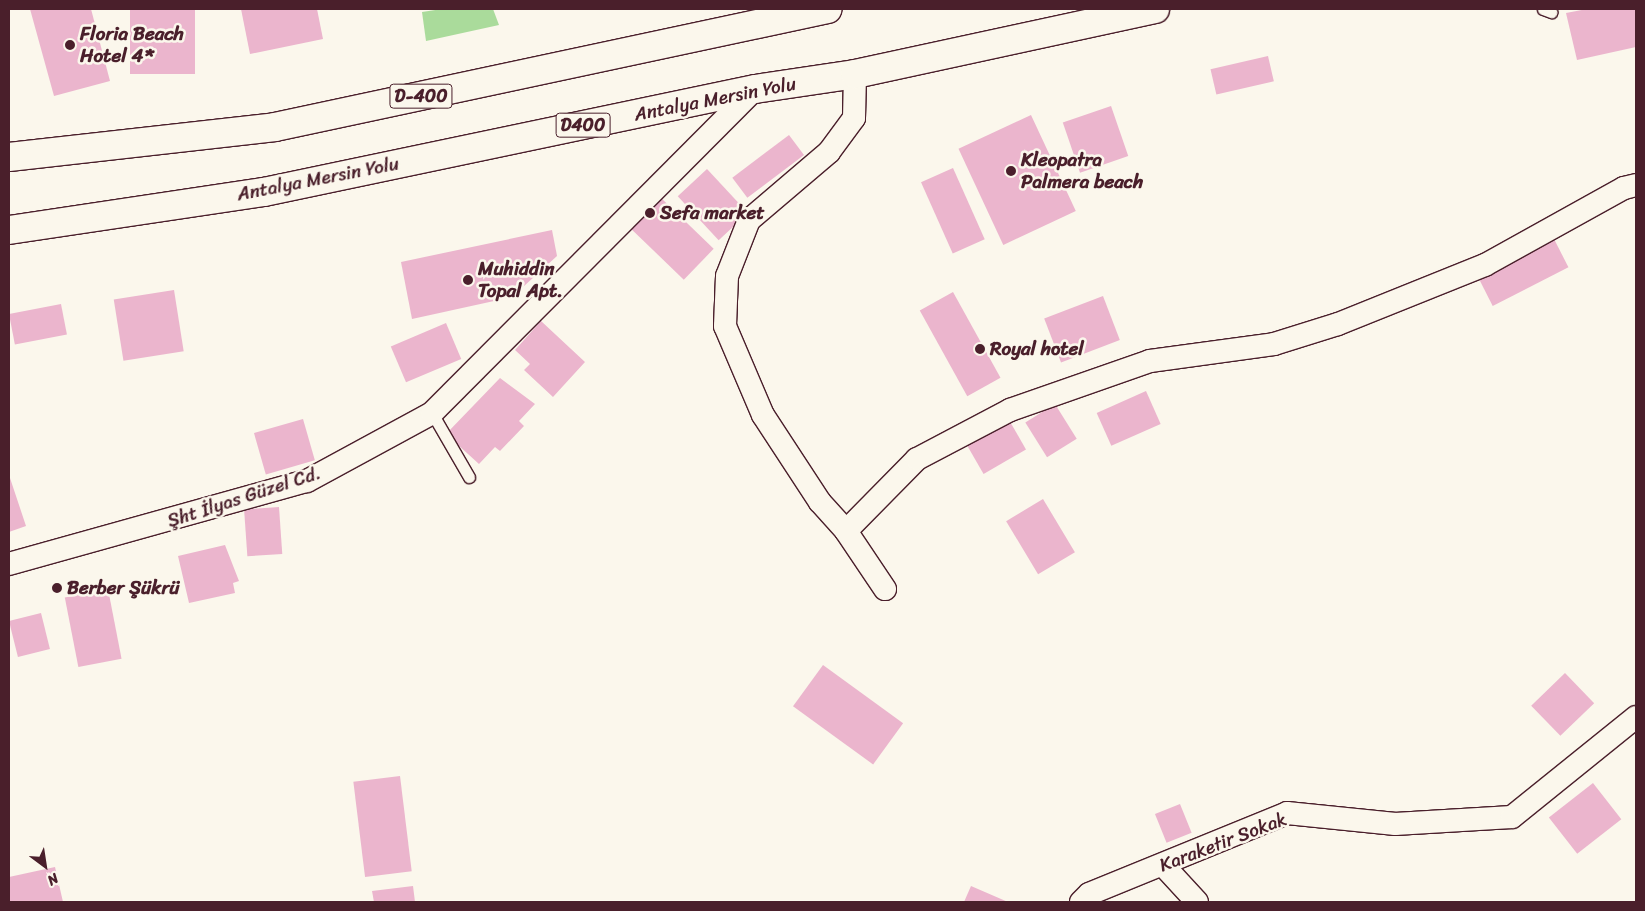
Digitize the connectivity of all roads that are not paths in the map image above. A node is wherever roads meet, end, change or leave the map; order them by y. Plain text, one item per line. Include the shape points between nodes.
1 (828, 9) edge
2 (1155, 9) edge
3 (855, 74) junction
4 (755, 89) junction
5 (9, 157) edge
6 (1636, 186) edge
7 (9, 230) edge
8 (432, 413) junction
9 (469, 477) dead end
10 (846, 531) junction
11 (9, 564) edge
12 (885, 589) dead end
13 (1636, 717) edge
14 (1163, 865) junction
15 (1081, 902) edge
16 (1197, 902) edge

1 - 5 highway, D-400 via 275,127
2 - 3 highway, Antalya Mersin Yolu / D400
3 - 4 highway, Antalya Mersin Yolu / D400
3 - 10 street via 854,118 829,152 749,220 727,276 725,326 763,414 820,502
4 - 7 highway, Antalya Mersin Yolu / D400 via 264,192
4 - 8 street, Şht İlyas Güzel Cd.
6 - 10 street via 1624,188 1485,265 1338,324 1274,344 1150,361 1010,410 917,459
8 - 9 lane
8 - 11 street, Şht İlyas Güzel Cd. via 307,481
10 - 12 street
13 - 14 street, Karaketir Sokak via 1512,817 1395,824 1287,813
14 - 15 street, Karaketir Sokak via 1089,894
14 - 16 street

